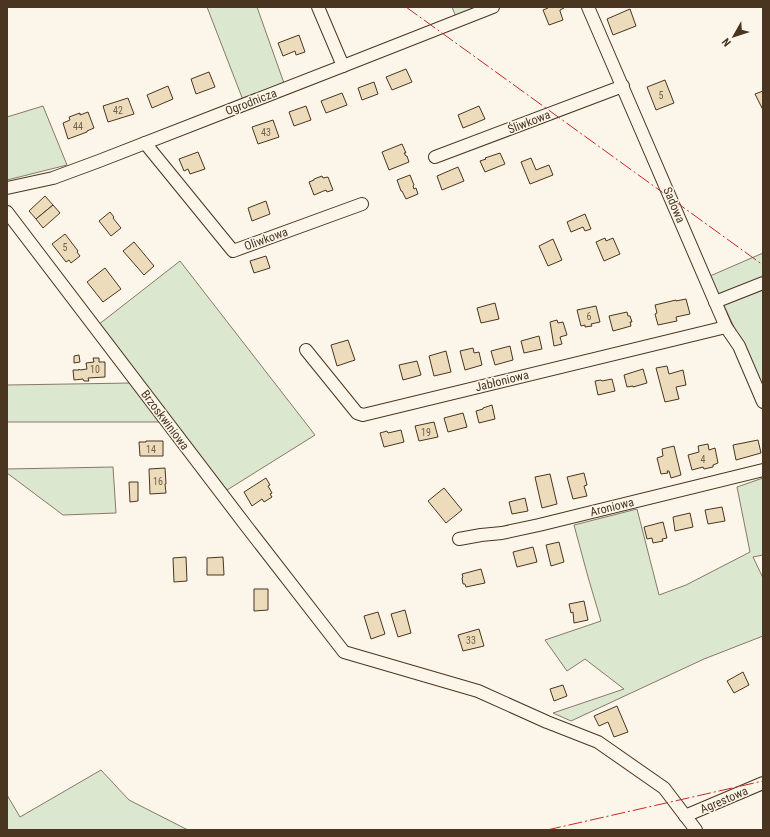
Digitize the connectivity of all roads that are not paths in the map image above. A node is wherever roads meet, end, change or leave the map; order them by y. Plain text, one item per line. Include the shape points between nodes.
1 (318, 7) edge
2 (493, 7) edge
3 (588, 7) edge
4 (343, 66) junction
5 (623, 86) junction
6 (145, 143) junction
7 (435, 157) dead end
8 (7, 188) edge
9 (362, 204) dead end
10 (7, 212) edge
11 (762, 285) edge
12 (715, 302) junction
13 (726, 327) junction
14 (306, 350) dead end
15 (763, 402) edge
16 (763, 470) edge
17 (459, 539) dead end
18 (763, 783) edge
19 (685, 816) junction
20 (696, 830) edge

1 - 4 street
2 - 4 street, Ogrodnicza
3 - 5 street, Sadowa
4 - 6 street, Ogrodnicza
5 - 7 street, Śliwkowa
5 - 12 street, Sadowa
6 - 8 street, Ogrodnicza via 53,178
6 - 9 street, Oliwkowa via 234,251
10 - 19 street, Brzoskwiniowa via 344,652 478,690 598,742 664,788
11 - 12 street
12 - 13 street, Sadowa
13 - 14 street, Jabłoniowa via 363,415 357,413
13 - 15 street, Sadowa via 739,346
16 - 17 street, Aroniowa via 539,525
18 - 19 street, Agrestowa
19 - 20 street, Brzoskwiniowa

